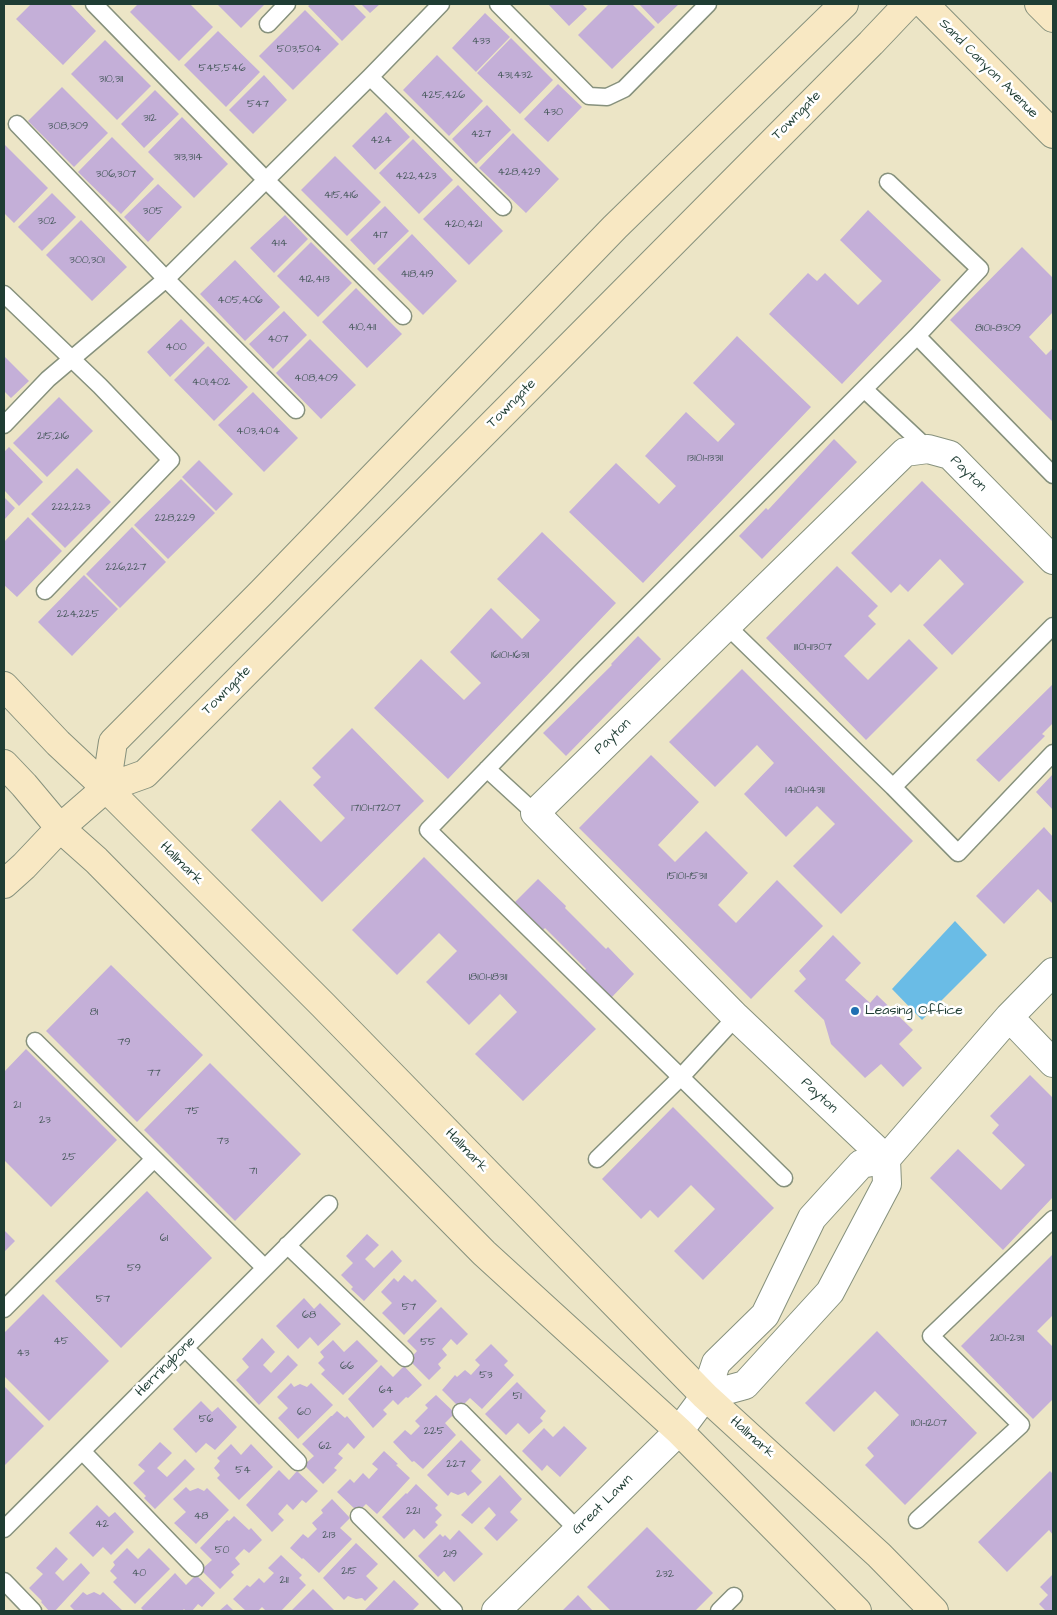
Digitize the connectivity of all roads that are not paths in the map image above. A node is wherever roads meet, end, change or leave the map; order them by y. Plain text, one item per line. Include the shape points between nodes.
1 (94, 4) edge
2 (287, 4) edge
3 (441, 4) edge
4 (498, 4) edge
5 (708, 4) edge
6 (844, 4) edge
7 (908, 4) edge
8 (924, 4) edge
9 (1039, 4) edge
10 (1053, 18) edge
11 (268, 24) dead end
12 (370, 77) junction
13 (17, 124) dead end
14 (1053, 134) edge
15 (266, 180) junction
16 (888, 182) dead end
17 (503, 207) dead end
18 (166, 279) junction
19 (4, 294) edge
20 (403, 316) dead end
21 (917, 336) junction
22 (71, 360) junction
23 (864, 389) junction
24 (296, 410) dead end
25 (4, 425) edge
26 (928, 449) junction
27 (1053, 475) edge
28 (1053, 560) edge
29 (44, 592) dead end
30 (727, 626) junction
31 (1053, 626) edge
32 (4, 686) edge
33 (1053, 753) edge
34 (4, 764) edge
35 (487, 769) junction
36 (893, 787) junction
37 (106, 788) junction
38 (535, 813) junction
39 (60, 828) junction
40 (4, 884) edge
41 (1053, 972) edge
42 (736, 1017) junction
43 (1008, 1017) junction
44 (35, 1041) dead end
45 (1053, 1063) edge
46 (681, 1077) junction
47 (154, 1159) junction
48 (597, 1159) dead end
49 (886, 1159) junction
50 (784, 1178) dead end
51 (328, 1204) dead end
52 (1053, 1219) edge
53 (287, 1245) junction
54 (265, 1268) junction
55 (4, 1309) edge
56 (185, 1348) junction
57 (405, 1358) dead end
58 (705, 1396) junction
59 (461, 1412) dead end
60 (679, 1431) junction
61 (82, 1451) junction
62 (298, 1462) dead end
63 (359, 1516) dead end
64 (917, 1520) dead end
65 (4, 1530) edge
66 (578, 1530) junction
67 (195, 1568) dead end
68 (4, 1581) edge
69 (734, 1596) dead end
70 (33, 1611) edge
71 (454, 1611) edge
72 (496, 1611) edge
73 (719, 1611) edge
74 (857, 1611) edge
75 (934, 1611) edge

1 - 15 lane
2 - 11 lane
3 - 12 lane
4 - 5 lane via 589,96 606,97 624,88
6 - 37 street via 615,226 113,742
7 - 37 street, Towngate via 145,774
8 - 14 street, Sand Canyon Avenue
9 - 10 street
12 - 15 lane
12 - 17 lane
13 - 18 lane
15 - 18 lane
15 - 20 lane
16 - 21 lane via 980,269
18 - 22 lane
18 - 24 lane
19 - 22 lane
21 - 23 lane
21 - 27 lane
22 - 25 lane
22 - 29 lane via 171,460
23 - 26 lane
23 - 35 lane
26 - 28 street, Payton via 950,455
26 - 30 street, Payton via 905,452
30 - 36 lane
30 - 38 street, Payton
31 - 36 lane
32 - 37 street, Hallmark
33 - 36 lane via 958,853
34 - 39 street
35 - 38 lane
35 - 46 lane via 428,830
37 - 39 street, Towngate
37 - 58 street, Hallmark via 323,1004
38 - 42 street, Payton
39 - 40 street, Towngate
39 - 60 street via 96,860 484,1252
41 - 43 street
42 - 46 lane
42 - 49 street, Payton
43 - 45 street
43 - 49 street
44 - 47 lane
46 - 48 lane
46 - 50 lane
47 - 54 lane
47 - 55 lane
49 - 58 street via 861,1164 812,1218 765,1316 716,1363
49 - 58 street via 887,1184 830,1292 745,1385
51 - 53 lane, Herringbone
52 - 64 lane via 931,1336 1020,1425
53 - 54 lane, Herringbone
53 - 57 lane
54 - 56 lane, Herringbone
56 - 61 lane, Herringbone
56 - 62 lane
58 - 60 street, Great Lawn
58 - 75 street, Hallmark via 879,1555
59 - 66 lane
60 - 66 street, Great Lawn
60 - 74 street
61 - 65 lane, Herringbone
61 - 67 lane
63 - 71 lane
66 - 72 street, Great Lawn
68 - 70 lane
69 - 73 lane

